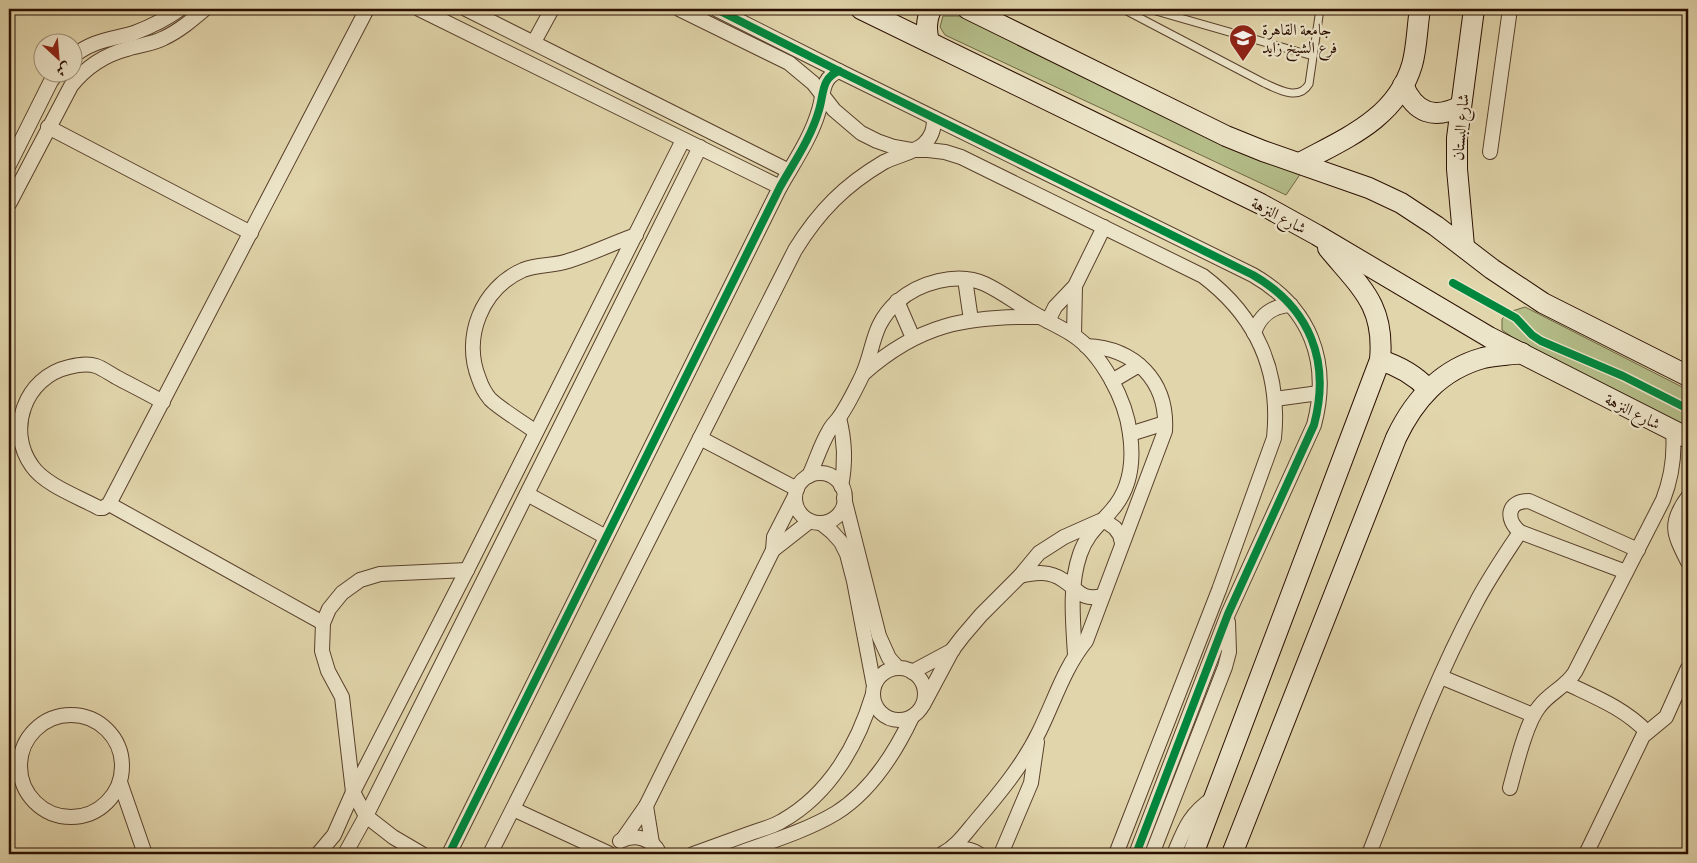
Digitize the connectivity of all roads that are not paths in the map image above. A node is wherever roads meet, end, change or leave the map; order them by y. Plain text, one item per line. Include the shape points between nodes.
1 (180, 9) edge
2 (205, 9) edge
3 (368, 9) edge
4 (419, 9) edge
5 (466, 9) edge
6 (552, 9) edge
7 (679, 9) edge
8 (716, 9) edge
9 (861, 9) edge
10 (931, 9) edge
11 (968, 9) edge
12 (1123, 9) edge
13 (1149, 9) edge
14 (1320, 9) edge
15 (1420, 9) edge
16 (1474, 9) edge
17 (1510, 9) edge
18 (534, 42) junction
19 (929, 42) junction
20 (82, 50) edge
21 (1313, 56) junction
22 (839, 71) junction
23 (51, 82) edge
24 (1403, 85) junction
25 (823, 96) junction
26 (1461, 106) junction
27 (934, 118) junction
28 (48, 127) junction
29 (683, 140) junction
30 (700, 147) junction
31 (911, 150) junction
32 (1490, 152) dead end
33 (1300, 162) junction
34 (9, 165) edge
35 (789, 171) junction
36 (780, 187) junction
37 (9, 204) edge
38 (1104, 227) junction
39 (250, 233) junction
40 (636, 235) junction
41 (1318, 235) junction
42 (1464, 246) junction
43 (965, 279) junction
44 (1075, 286) junction
45 (897, 302) junction
46 (1290, 305) junction
47 (1044, 319) junction
48 (970, 320) junction
49 (1254, 333) junction
50 (1074, 335) junction
51 (914, 338) junction
52 (1086, 346) junction
53 (1522, 353) junction
54 (1380, 360) junction
55 (1140, 364) junction
56 (862, 375) junction
57 (1688, 376) edge
58 (1112, 381) junction
59 (1428, 389) junction
60 (1319, 394) junction
61 (1275, 400) junction
62 (162, 402) junction
63 (839, 418) junction
64 (1165, 423) junction
65 (536, 432) junction
66 (1130, 434) junction
67 (1681, 435) edge
68 (700, 438) junction
69 (809, 476) junction
70 (843, 492) junction
71 (796, 493) junction
72 (527, 494) junction
73 (1663, 500) junction
74 (1684, 503) edge
75 (109, 504) junction
76 (1100, 521) junction
77 (816, 522) junction
78 (1520, 532) junction
79 (606, 537) junction
80 (1122, 543) junction
81 (773, 550) junction
82 (1638, 550) junction
83 (1688, 562) edge
84 (467, 570) junction
85 (1626, 572) junction
86 (1020, 576) junction
87 (859, 580) junction
88 (1073, 588) junction
89 (1102, 596) junction
90 (1228, 614) junction
91 (323, 623) junction
92 (953, 649) junction
93 (1075, 655) junction
94 (898, 668) junction
95 (1688, 668) edge
96 (912, 672) junction
97 (1441, 677) junction
98 (1566, 683) junction
99 (874, 690) junction
100 (922, 705) junction
101 (1534, 715) junction
102 (912, 716) junction
103 (1647, 732) junction
104 (1038, 734) junction
105 (120, 782) junction
106 (1510, 788) dead end
107 (354, 792) junction
108 (1216, 796) junction
109 (646, 806) junction
110 (513, 809) junction
111 (366, 816) junction
112 (782, 822) junction
113 (788, 835) junction
114 (623, 839) junction
115 (656, 848) edge
116 (946, 852) edge
117 (145, 854) edge
118 (318, 854) edge
119 (345, 854) edge
120 (422, 854) edge
121 (449, 854) edge
122 (490, 854) edge
123 (608, 854) edge
124 (693, 854) edge
125 (736, 854) edge
126 (979, 854) edge
127 (1001, 854) edge
128 (1116, 854) edge
129 (1136, 854) edge
130 (1152, 854) edge
131 (1174, 854) edge
132 (1193, 854) edge
133 (1232, 854) edge
134 (1369, 854) edge
135 (1586, 854) edge

1 - 20 street via 154,25 95,42
2 - 28 street via 163,39 116,52 91,66 71,86
3 - 39 street
4 - 29 street
5 - 18 street
6 - 18 street
7 - 25 street via 789,63 802,72
8 - 22 street
9 - 19 street, شارع النزهة
10 - 19 street via 926,30
11 - 33 street via 1226,136
12 - 21 lane via 1279,90 1299,93 1306,90 1310,84
13 - 21 lane
14 - 21 lane
15 - 24 street via 1412,65
16 - 26 street, شارع البستان
17 - 32 street
18 - 35 street
19 - 41 street, شارع النزهة
22 - 25 street via 828,77 822,89
22 - 27 street
23 - 34 street
24 - 26 street via 1409,99 1420,109 1433,114 1448,113
24 - 33 street via 1386,110 1363,129
25 - 31 street via 861,133 894,147
25 - 35 street via 812,130
26 - 42 street, شارع البستان via 1457,169
27 - 31 street via 929,138
27 - 46 street via 1253,274 1280,293
28 - 37 street
28 - 39 street
29 - 30 street
29 - 40 street
30 - 36 street
30 - 72 street
31 - 38 street via 961,157
31 - 68 street via 887,160 844,189 809,228
33 - 42 street via 1401,203
35 - 36 street
36 - 79 street
38 - 44 street
38 - 49 street via 1203,276 1232,301
39 - 62 street
40 - 65 street
40 - 65 street via 566,262 523,270 499,286 481,310 473,340 473,355 482,385 490,398
41 - 53 street, شارع النزهة via 1489,337
41 - 54 street via 1371,301 1382,340
42 - 57 street via 1543,303
43 - 45 street via 922,286
43 - 47 street via 984,283
43 - 48 street
44 - 47 street
44 - 50 street
45 - 51 street
45 - 56 street via 878,325
46 - 49 street via 1280,306 1263,316
46 - 60 street via 1314,346
47 - 48 street via 995,317
47 - 50 street
48 - 51 street
49 - 61 street via 1270,372
50 - 52 street
51 - 56 street via 895,348
52 - 55 street via 1115,350
52 - 58 street
53 - 59 street via 1483,358 1463,366
53 - 67 street, شارع النزهة
54 - 59 street via 1406,371
54 - 108 street
55 - 58 street
55 - 64 street via 1161,397
56 - 63 street
58 - 66 street via 1124,407
59 - 133 street via 1396,438
60 - 61 street
60 - 90 street via 1314,425
61 - 128 street via 1276,425 1271,451
62 - 75 street
62 - 75 street via 95,366 78,365 47,376 25,403 20,419 20,436 32,467 44,479 99,508
63 - 69 street via 828,431
63 - 70 street via 845,452
64 - 66 street
64 - 80 street
65 - 84 street
66 - 76 street via 1131,462 1125,489
67 - 73 street
68 - 71 street
68 - 110 street
69 - 70 street via 827,475 838,481
69 - 71 street via 802,481
70 - 77 street via 838,515 828,521
70 - 87 street
71 - 77 street via 798,511
71 - 81 street via 774,537
72 - 79 street
72 - 111 street
73 - 74 street
73 - 82 street
74 - 83 street via 1674,527
75 - 91 street
76 - 80 street via 1115,528
76 - 86 street via 1051,544
76 - 88 street via 1081,552
77 - 81 street
77 - 87 street via 841,542
78 - 82 street via 1513,526 1510,511 1521,501 1529,501
78 - 85 street
78 - 97 street via 1476,602
79 - 121 street
80 - 89 street
81 - 109 street
82 - 85 street
84 - 91 street via 380,574 360,580 342,593
84 - 107 street
85 - 98 street via 1575,672
86 - 88 street via 1043,572
86 - 92 street via 980,615
87 - 94 street via 879,636 889,658
87 - 99 street
88 - 89 street via 1089,598
88 - 93 street
89 - 93 street via 1086,641
90 - 129 street
90 - 130 street via 1226,667
91 - 107 street via 322,651 342,697
92 - 96 street
92 - 100 street
93 - 104 street
94 - 96 street
94 - 99 street via 883,674
95 - 103 street via 1666,717
96 - 100 street via 923,683 925,698
97 - 101 street
97 - 134 street
98 - 101 street via 1546,699
98 - 103 street via 1620,709
99 - 102 street via 877,708 889,718 897,720
99 - 112 street via 865,720 838,769 821,790
100 - 102 street
101 - 106 street
102 - 113 street via 893,753 868,786 836,812
103 - 135 street
104 - 116 street via 998,794
104 - 127 street via 1031,783
105 - 105 street via 122,764 113,737 95,721 84,717 60,716 39,726 21,756 20,768 26,790 42,808 58,815 76,817 98,809 107,802
105 - 117 street
107 - 111 street
107 - 118 street via 334,835
108 - 131 street via 1194,813
108 - 132 street
109 - 114 street
109 - 115 street
110 - 122 street
110 - 123 street
111 - 119 street
111 - 120 street via 392,837
112 - 113 street
112 - 124 street
113 - 125 street
114 - 115 street via 641,838
114 - 123 street
116 - 126 street via 961,848

